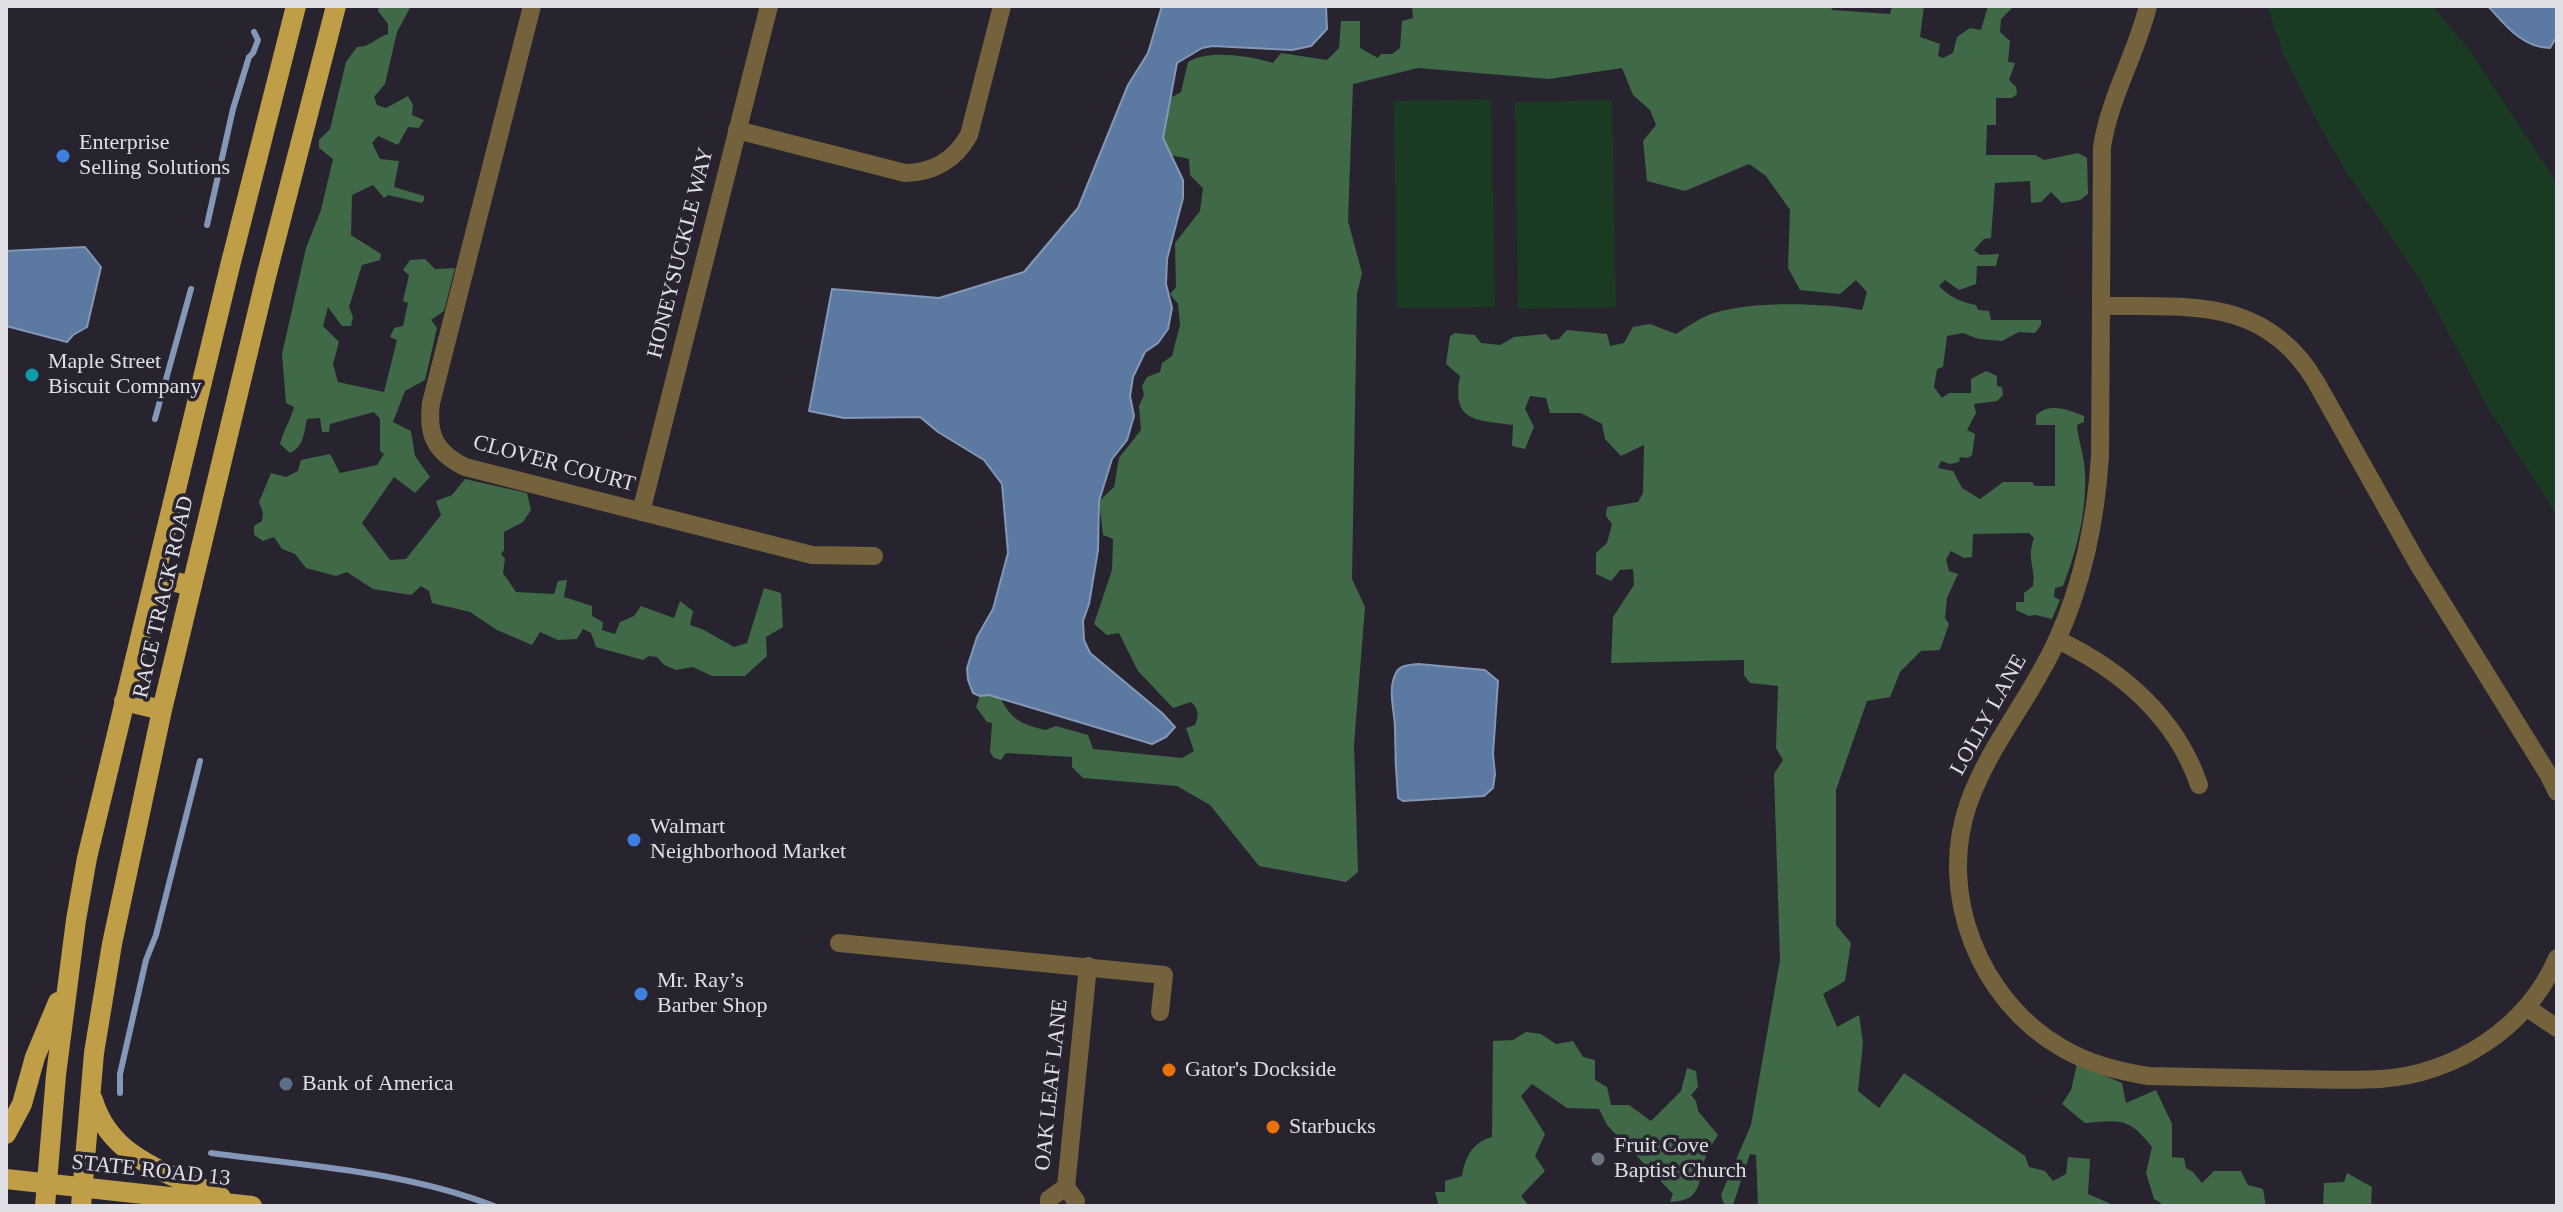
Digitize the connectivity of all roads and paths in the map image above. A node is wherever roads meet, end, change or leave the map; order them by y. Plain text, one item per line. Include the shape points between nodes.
1 (296, 6) edge
2 (336, 6) edge
3 (532, 6) edge
4 (769, 6) edge
5 (1002, 6) edge
6 (2148, 6) edge
7 (737, 130) junction
8 (2101, 306) junction
9 (641, 512) junction
10 (874, 556) dead end
11 (155, 577) junction
12 (192, 586) junction
13 (2058, 640) junction
14 (124, 701) junction
15 (162, 710) junction
16 (2199, 785) dead end
17 (2557, 792) edge
18 (839, 943) dead end
19 (2557, 958) edge
20 (1088, 966) junction
21 (68, 976) junction
22 (2526, 1007) junction
23 (1160, 1012) dead end
24 (2557, 1028) edge
25 (91, 1093) junction
26 (6, 1134) edge
27 (6, 1179) edge
28 (45, 1183) junction
29 (1066, 1187) junction
30 (81, 1196) edge
31 (244, 1205) edge
32 (45, 1206) edge
33 (1049, 1206) edge
34 (1075, 1206) edge

1 - 11 main road, RACE TRACK ROAD
2 - 12 main road, RACE TRACK ROAD
3 - 9 street, CLOVER COURT via 431,403 430,427 442,453 465,467
4 - 7 street, HONEYSUCKLE WAY
5 - 7 street via 969,135 957,152 932,169 905,173
6 - 8 street, LOLLY LANE via 2112,99 2102,147
7 - 9 street, HONEYSUCKLE WAY
8 - 13 street, LOLLY LANE via 2097,498 2075,597
8 - 17 street via 2202,307 2233,313 2262,326 2299,356
9 - 10 street, CLOVER COURT via 812,555
11 - 12 main road
11 - 14 main road, RACE TRACK ROAD
12 - 15 main road, RACE TRACK ROAD
13 - 16 street via 2105,665 2146,700 2172,731
13 - 22 street, LOLLY LANE via 1978,781 1958,854 1961,906 1978,956 1998,990 2037,1031 2089,1061 2148,1076 2381,1079 2461,1057
14 - 15 main road
14 - 21 main road, RACE TRACK ROAD via 87,858
15 - 25 main road, RACE TRACK ROAD via 112,944
18 - 20 street
19 - 22 street, LOLLY LANE
20 - 23 street via 1164,975
20 - 29 street, OAK LEAF LANE
21 - 26 main road
21 - 28 main road, RACE TRACK ROAD
22 - 24 street
25 - 30 main road, RACE TRACK ROAD
25 - 31 main road via 107,1132 125,1152
27 - 28 main road, STATE ROAD 13
28 - 30 main road, STATE ROAD 13
28 - 32 main road, RACE TRACK ROAD
29 - 33 street via 1049,1199
29 - 34 street, OAK LEAF LANE
30 - 31 main road, STATE ROAD 13

